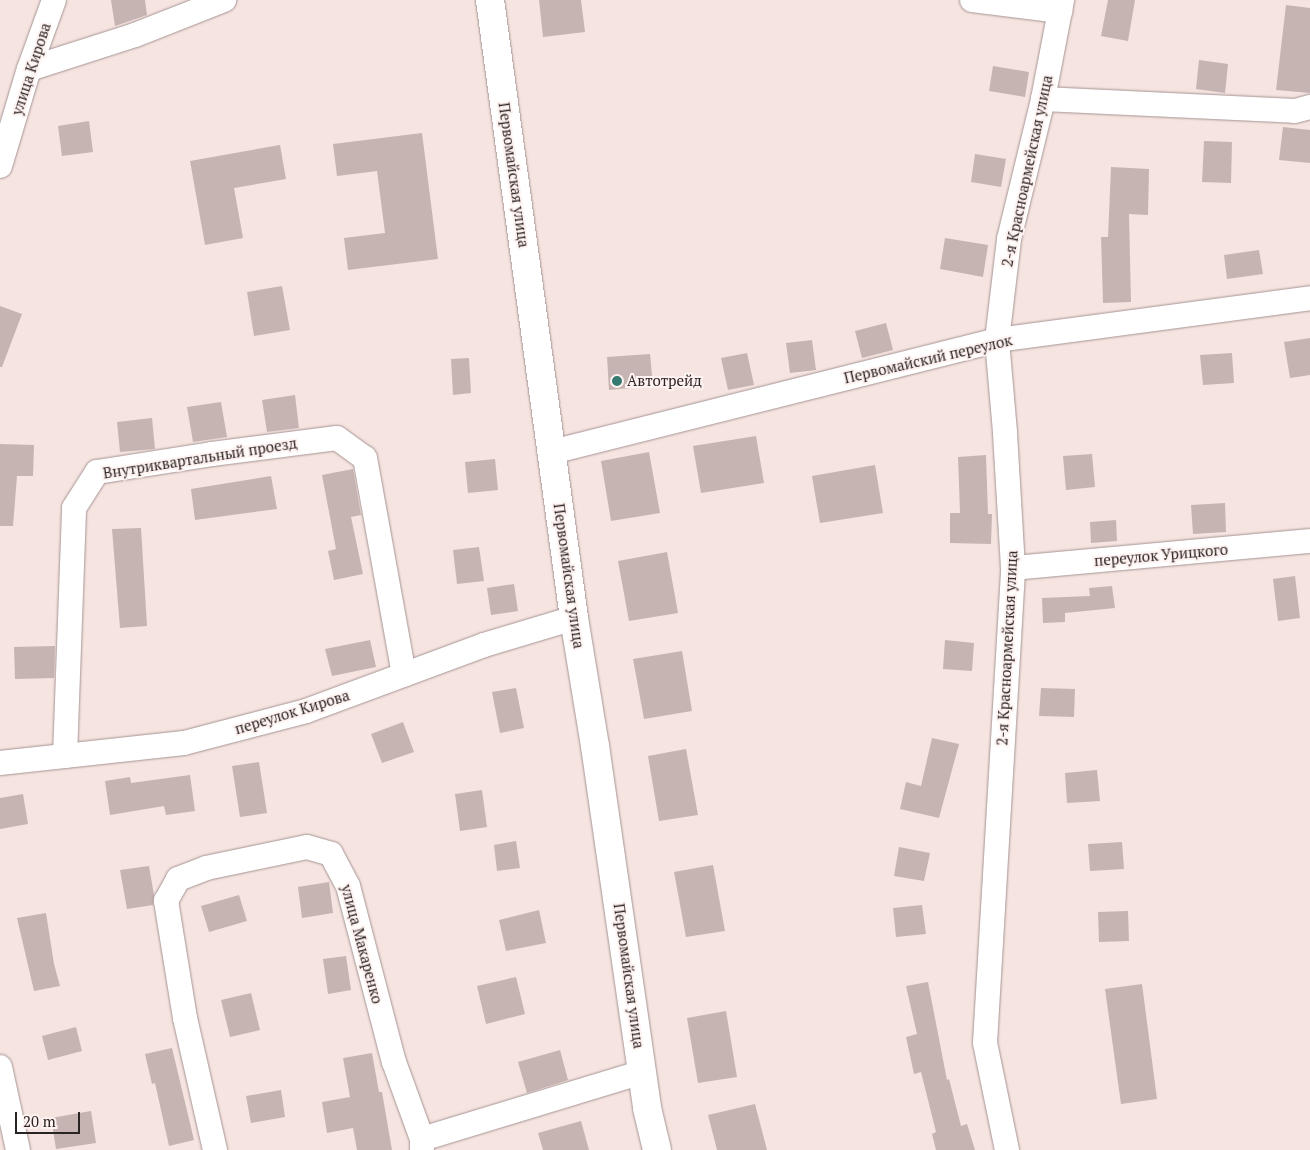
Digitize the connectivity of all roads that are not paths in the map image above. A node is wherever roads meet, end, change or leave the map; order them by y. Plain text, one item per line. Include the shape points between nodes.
1 (54, 0) edge
2 (224, 0) edge
3 (490, 0) edge
4 (972, 0) edge
5 (1061, 6) edge
6 (29, 69) junction
7 (1043, 99) junction
8 (1310, 107) edge
9 (0, 166) edge
10 (1310, 298) edge
11 (997, 340) junction
12 (552, 452) junction
13 (1310, 542) edge
14 (1013, 568) junction
15 (574, 618) junction
16 (404, 675) junction
17 (65, 756) junction
18 (0, 763) edge
19 (0, 1067) edge
20 (643, 1072) junction
21 (422, 1144) edge
22 (18, 1150) edge
23 (215, 1150) edge
24 (657, 1150) edge
25 (1007, 1150) edge

1 - 6 street, улица Кирова
2 - 6 street via 134,35
3 - 12 main road, Первомайская улица
4 - 5 street
5 - 7 street, 2-я Красноармейская улица
6 - 9 street, улица Кирова
7 - 8 street via 1296,111
7 - 11 street, 2-я Красноармейская улица via 1009,239
10 - 11 street, Первомайский переулок
11 - 12 street, Первомайский переулок
11 - 14 street, 2-я Красноармейская улица
12 - 15 main road, Первомайская улица
13 - 14 street, переулок Урицкого
14 - 25 street, 2-я Красноармейская улица via 985,1043
15 - 16 street, переулок Кирова
15 - 20 main road, Первомайская улица
16 - 17 street, переулок Кирова via 306,711 184,743
16 - 17 street, Внутриквартальный проезд via 365,458 337,438 97,472 74,508
17 - 18 street, переулок Кирова
19 - 22 street
20 - 21 street, улица Макаренко
20 - 24 main road, Первомайская улица
21 - 23 street, улица Макаренко via 394,1062 348,886 331,854 307,847 206,868 178,879 166,901 185,1018

